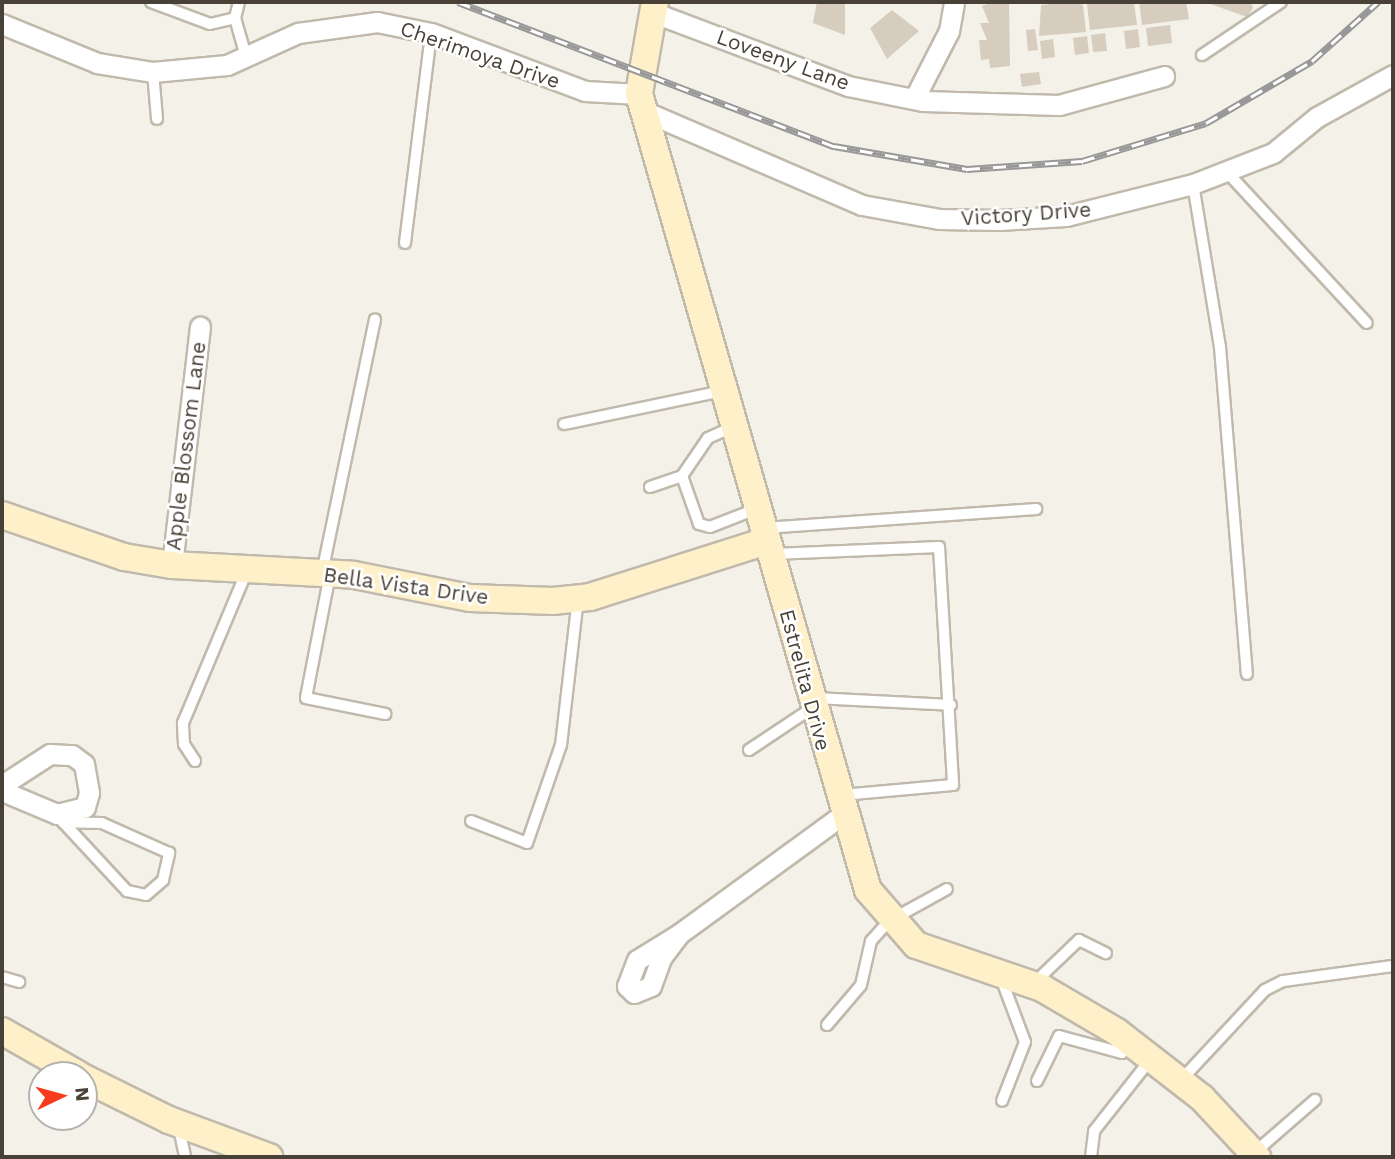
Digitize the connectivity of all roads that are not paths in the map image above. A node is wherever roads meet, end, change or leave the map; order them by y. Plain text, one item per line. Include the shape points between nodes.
1 (151, 2) edge
2 (239, 2) edge
3 (954, 2) edge
4 (1281, 2) edge
5 (653, 7) edge
6 (235, 19) junction
7 (2, 24) edge
8 (431, 33) junction
9 (245, 53) junction
10 (1202, 55) dead end
11 (153, 72) junction
12 (1393, 75) edge
13 (1164, 76) dead end
14 (914, 99) junction
15 (643, 103) junction
16 (157, 120) dead end
17 (1226, 171) junction
18 (1193, 184) junction
19 (405, 243) dead end
20 (375, 319) dead end
21 (1367, 323) dead end
22 (200, 327) dead end
23 (723, 391) junction
24 (564, 424) dead end
25 (734, 427) junction
26 (682, 476) junction
27 (650, 487) dead end
28 (1036, 509) dead end
29 (2, 515) edge
30 (765, 533) junction
31 (172, 565) junction
32 (247, 569) junction
33 (326, 573) junction
34 (578, 598) junction
35 (1247, 674) dead end
36 (811, 703) junction
37 (951, 705) junction
38 (385, 715) dead end
39 (749, 750) dead end
40 (195, 761) dead end
41 (2, 785) edge
42 (2, 791) edge
43 (839, 806) junction
44 (60, 818) junction
45 (471, 821) dead end
46 (947, 889) dead end
47 (889, 921) junction
48 (679, 934) dead end
49 (1106, 953) dead end
50 (1393, 966) edge
51 (999, 974) junction
52 (2, 977) edge
53 (19, 982) dead end
54 (1032, 985) junction
55 (827, 1025) dead end
56 (2, 1031) edge
57 (1129, 1040) junction
58 (1153, 1057) junction
59 (54, 1061) edge
60 (1182, 1080) junction
61 (1037, 1081) dead end
62 (98, 1085) edge
63 (1315, 1100) dead end
64 (1002, 1101) dead end
65 (180, 1124) junction
66 (1255, 1155) edge
67 (185, 1157) edge
68 (269, 1157) edge
69 (1091, 1157) edge

1 - 6 lane via 210,24
2 - 6 lane
3 - 14 street via 949,31
4 - 10 lane
5 - 14 street, Loveeny Lane via 848,86
5 - 15 street, Estrelita Drive
6 - 9 lane
7 - 11 street, Cherimoya Drive via 97,63
8 - 9 street, Cherimoya Drive via 352,20
8 - 15 street, Cherimoya Drive via 585,92
8 - 19 lane
9 - 11 street, Cherimoya Drive via 227,65
11 - 16 lane
12 - 17 street, Victory Drive via 1317,117 1273,153
13 - 14 street, Loveeny Lane via 1059,105
15 - 18 street, Victory Drive via 862,205 939,219 1066,216
15 - 23 street, Estrelita Drive
17 - 18 street, Victory Drive
17 - 21 lane
18 - 35 lane via 1220,347
20 - 33 lane
22 - 31 street, Apple Blossom Lane
23 - 24 lane
23 - 25 street, Estrelita Drive
25 - 26 lane via 708,438
25 - 30 street, Estrelita Drive
26 - 27 lane
26 - 30 lane via 699,524
28 - 30 lane
29 - 31 street, Bella Vista Drive via 124,557
30 - 34 street, Bella Vista Drive
30 - 36 street, Estrelita Drive
30 - 37 lane via 939,547
31 - 32 street, Bella Vista Drive
32 - 33 street, Bella Vista Drive
32 - 40 lane via 183,723 184,744
33 - 34 street, Bella Vista Drive via 470,598
33 - 38 lane via 306,698
34 - 45 lane via 562,745 527,843
36 - 37 lane
36 - 39 lane
36 - 43 street, Estrelita Drive
37 - 43 lane via 953,785
41 - 44 street via 50,754 72,755 84,764 89,793 85,807
42 - 44 street
43 - 47 street, Estrelita Drive via 868,890
43 - 48 street
44 - 44 lane via 127,891 146,895 163,880 169,853 102,823
46 - 47 lane
47 - 51 street, Estrelita Drive via 916,945
47 - 55 lane via 871,941 861,985
49 - 54 lane via 1079,940
50 - 60 lane via 1283,981 1265,990
51 - 54 street, Estrelita Drive
51 - 64 lane via 1025,1042
52 - 53 lane
54 - 57 street, Estrelita Drive
56 - 59 street
57 - 58 street, Estrelita Drive
57 - 61 lane via 1122,1053 1059,1036
58 - 60 street, Estrelita Drive
58 - 69 lane via 1094,1131
60 - 66 street, Estrelita Drive
62 - 65 street
63 - 66 lane
65 - 67 lane
65 - 68 street

